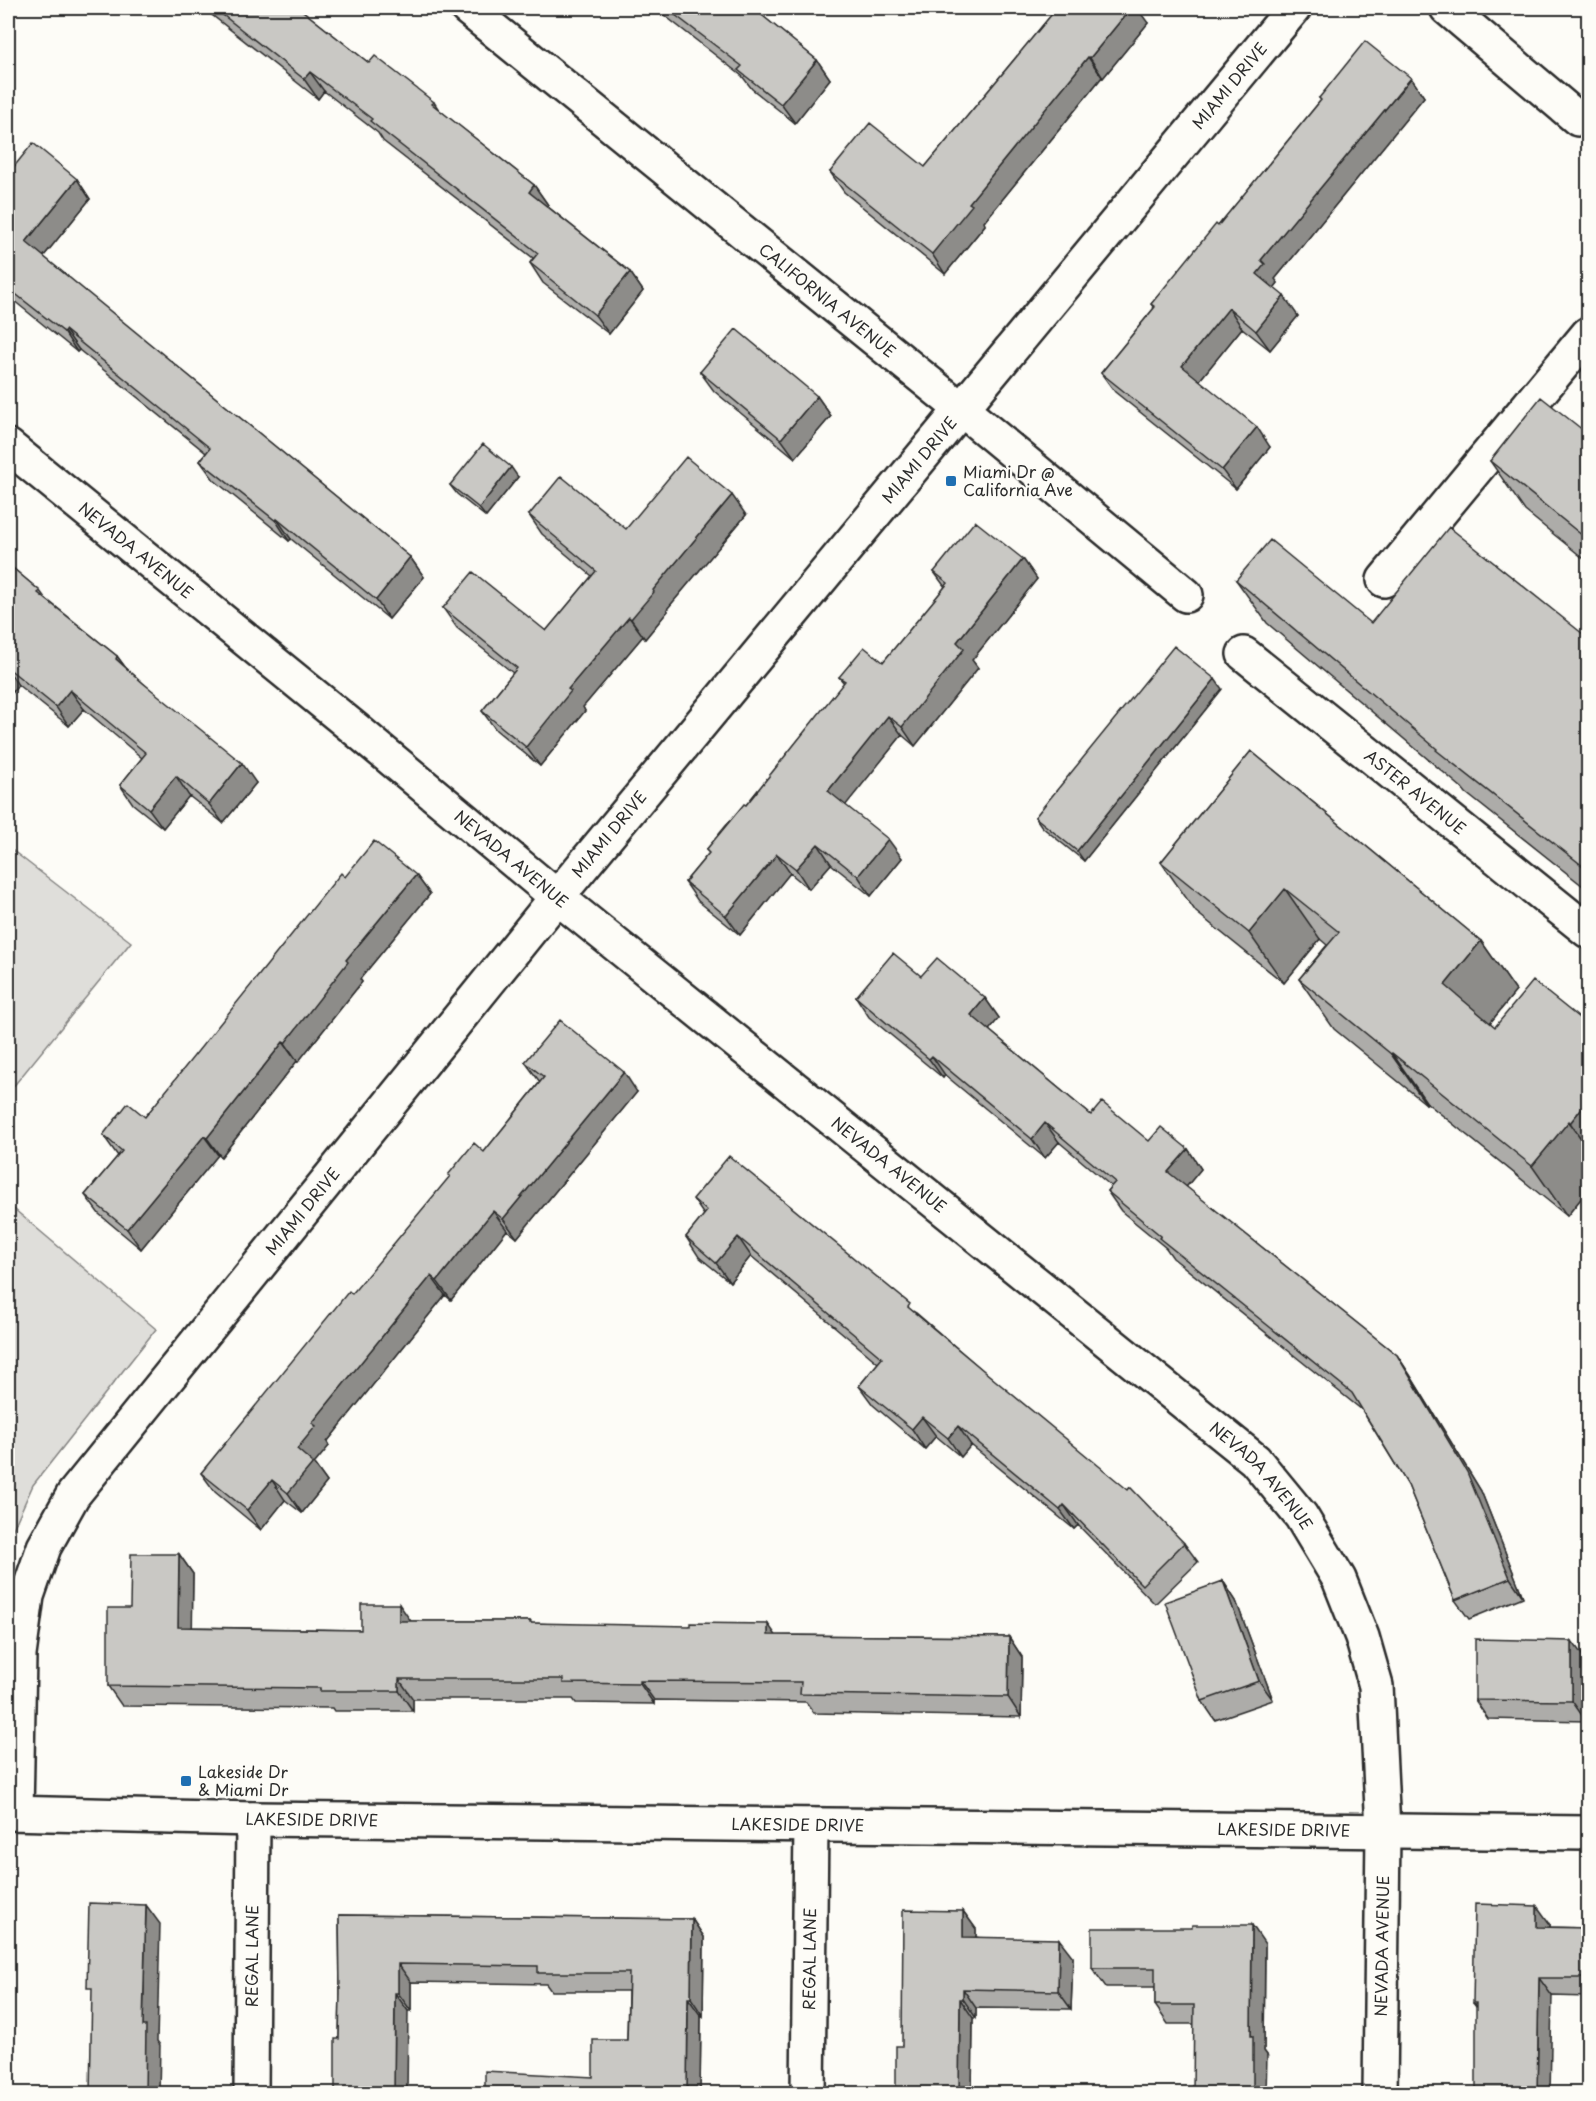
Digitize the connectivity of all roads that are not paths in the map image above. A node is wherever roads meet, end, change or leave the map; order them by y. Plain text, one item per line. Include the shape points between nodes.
1 (467, 8) edge
2 (1294, 8) edge
3 (1447, 8) edge
4 (1578, 119) dead end
5 (1588, 334) edge
6 (960, 408) junction
7 (8, 446) edge
8 (1384, 580) dead end
9 (1186, 595) dead end
10 (1244, 654) dead end
11 (557, 897) junction
12 (1588, 931) edge
13 (12, 1813) edge
14 (254, 1819) junction
15 (811, 1825) junction
16 (1383, 1830) junction
17 (1588, 1833) edge
18 (251, 2094) edge
19 (808, 2094) edge
20 (1380, 2094) edge

1 - 6 street, CALIFORNIA AVENUE
2 - 6 street, MIAMI DRIVE
3 - 4 street
5 - 8 street
6 - 9 street, CALIFORNIA AVENUE
6 - 11 street, MIAMI DRIVE
7 - 11 street, NEVADA AVENUE
10 - 12 street, ASTER AVENUE
11 - 13 street, MIAMI DRIVE via 73,1495 44,1547 27,1596 19,1655
11 - 16 street, NEVADA AVENUE via 1255,1460 1301,1516 1338,1579 1362,1637 1376,1686
13 - 14 street, LAKESIDE DRIVE
14 - 15 street, LAKESIDE DRIVE
14 - 18 street, REGAL LANE
15 - 16 street, LAKESIDE DRIVE
15 - 19 street, REGAL LANE
16 - 17 street, LAKESIDE DRIVE
16 - 20 street, NEVADA AVENUE

